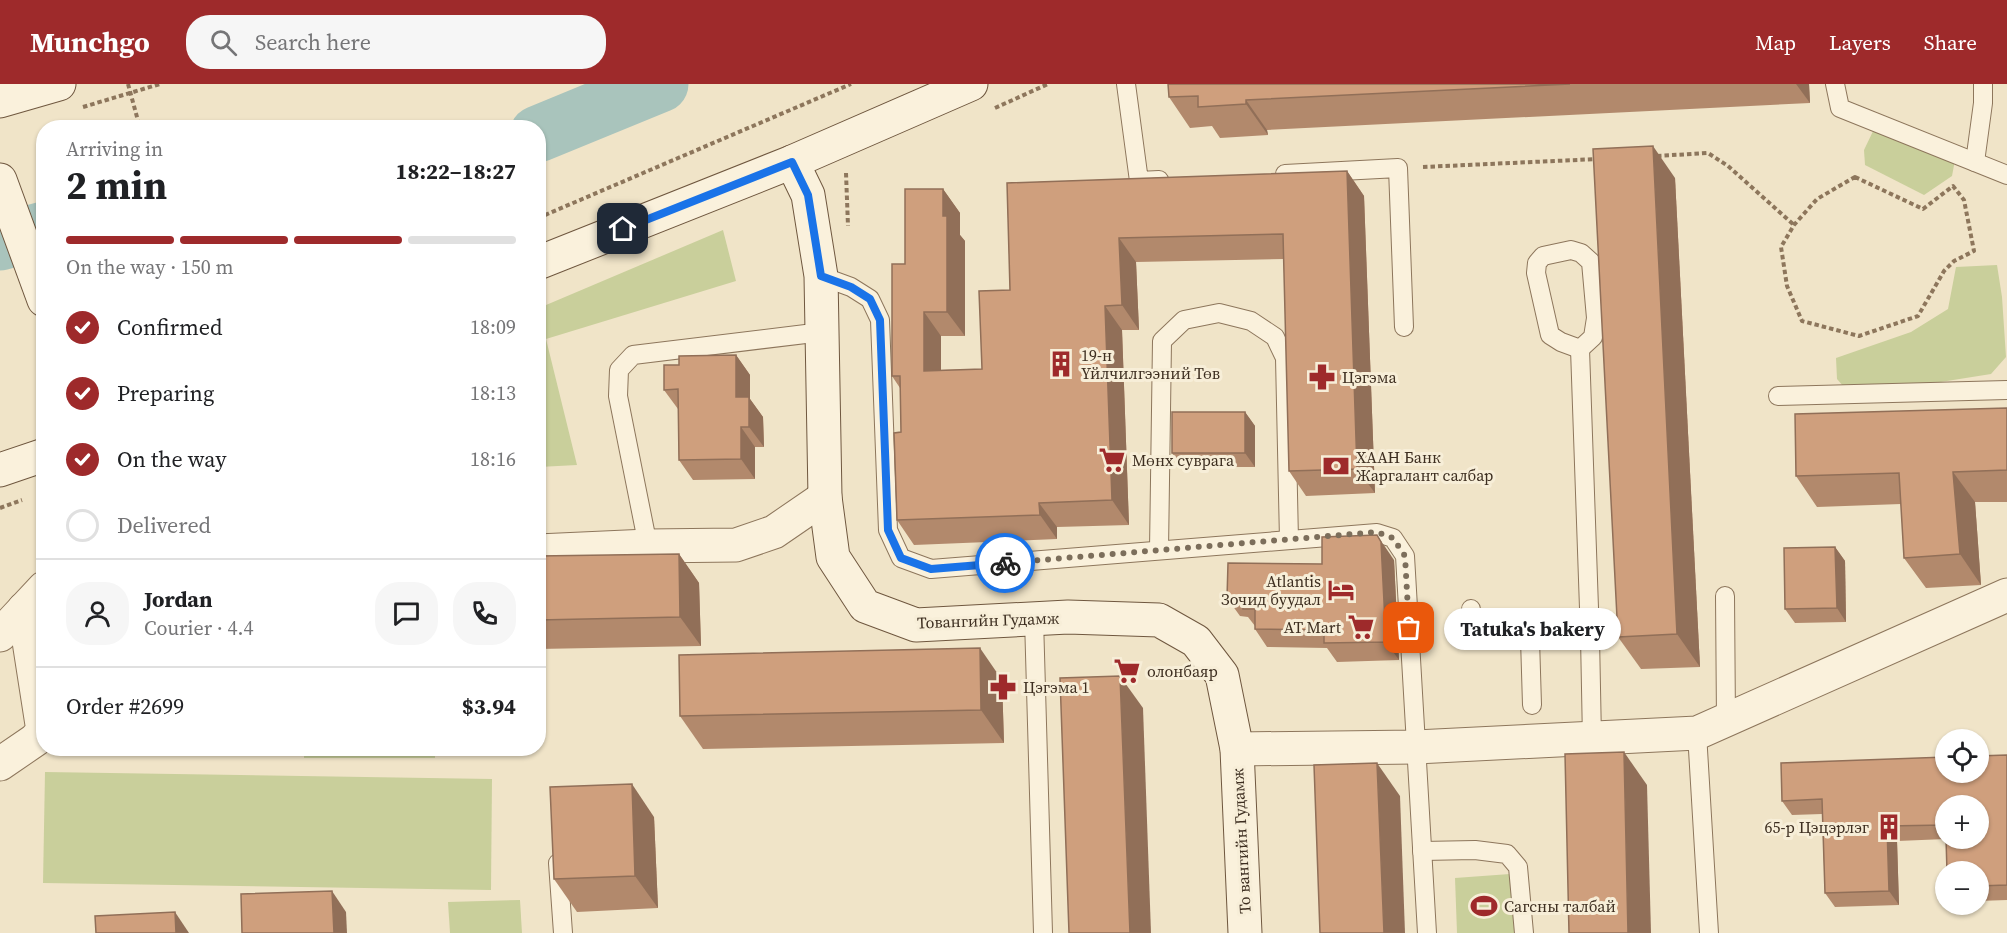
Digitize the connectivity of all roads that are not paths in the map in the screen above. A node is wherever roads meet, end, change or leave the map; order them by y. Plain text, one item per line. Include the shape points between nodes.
1 (59, 84) edge
2 (971, 84) edge
3 (1126, 84) edge
4 (1835, 84) edge
5 (1983, 84) edge
6 (0, 100) edge
7 (792, 162) junction
8 (1975, 162) junction
9 (1269, 175) edge
10 (2007, 175) edge
11 (0, 180) edge
12 (1174, 180) edge
13 (546, 260) edge
14 (821, 276) junction
15 (36, 278) edge
16 (1404, 327) dead end
17 (822, 333) junction
18 (1580, 349) junction
19 (2007, 390) edge
20 (1778, 396) dead end
21 (36, 458) edge
22 (0, 470) edge
23 (825, 497) junction
24 (1289, 540) junction
25 (648, 546) junction
26 (1159, 550) junction
27 (546, 551) edge
28 (2007, 595) edge
29 (1725, 596) dead end
30 (34, 598) edge
31 (1470, 609) dead end
32 (1034, 619) junction
33 (36, 627) edge
34 (0, 635) edge
35 (1590, 637) junction
36 (1530, 639) junction
37 (1532, 705) dead end
38 (1726, 720) junction
39 (1697, 733) junction
40 (36, 739) edge
41 (1592, 740) junction
42 (1416, 747) junction
43 (1237, 749) junction
44 (0, 764) edge
45 (556, 844) edge
46 (1422, 850) junction
47 (563, 933) edge
48 (1043, 933) edge
49 (1245, 933) edge
50 (1427, 933) edge
51 (1524, 933) edge
52 (1709, 933) edge

1 - 6 street
2 - 7 street
3 - 12 lane via 1139,181
4 - 8 lane via 1840,108
5 - 8 lane
7 - 13 street
7 - 14 street, Товангийн Гудамж via 808,195
8 - 10 lane
9 - 16 lane via 1398,168
11 - 15 street
14 - 17 street, Товангийн Гудамж
14 - 26 lane via 870,299 880,320 888,530 901,558 931,569
17 - 23 street, Товангийн Гудамж
17 - 25 lane via 633,355 619,370 618,396
18 - 18 lane via 1593,337 1596,318 1591,262 1571,250 1543,256 1536,273 1550,335
18 - 35 lane
19 - 20 lane
21 - 22 street
23 - 25 street via 774,532 736,545
23 - 32 street, Товангийн Гудамж via 833,557 866,606 916,625
24 - 26 lane
24 - 26 lane via 1285,358 1275,337 1251,321 1219,313 1184,320 1162,341
24 - 42 lane via 1377,532 1393,538 1405,556
25 - 27 street
28 - 38 street
29 - 38 lane
30 - 33 street
30 - 34 street
31 - 36 lane via 1472,640
32 - 43 street, Товангийн Гудамж via 1159,620 1197,641 1222,675
32 - 48 lane
35 - 36 lane
35 - 41 lane
36 - 37 lane
38 - 39 street
39 - 41 street
39 - 52 lane
40 - 44 street
41 - 42 street
42 - 43 street
42 - 46 lane
43 - 49 street, То вангийн Гудамж
45 - 47 lane
46 - 50 lane
46 - 51 lane via 1507,854 1518,867

